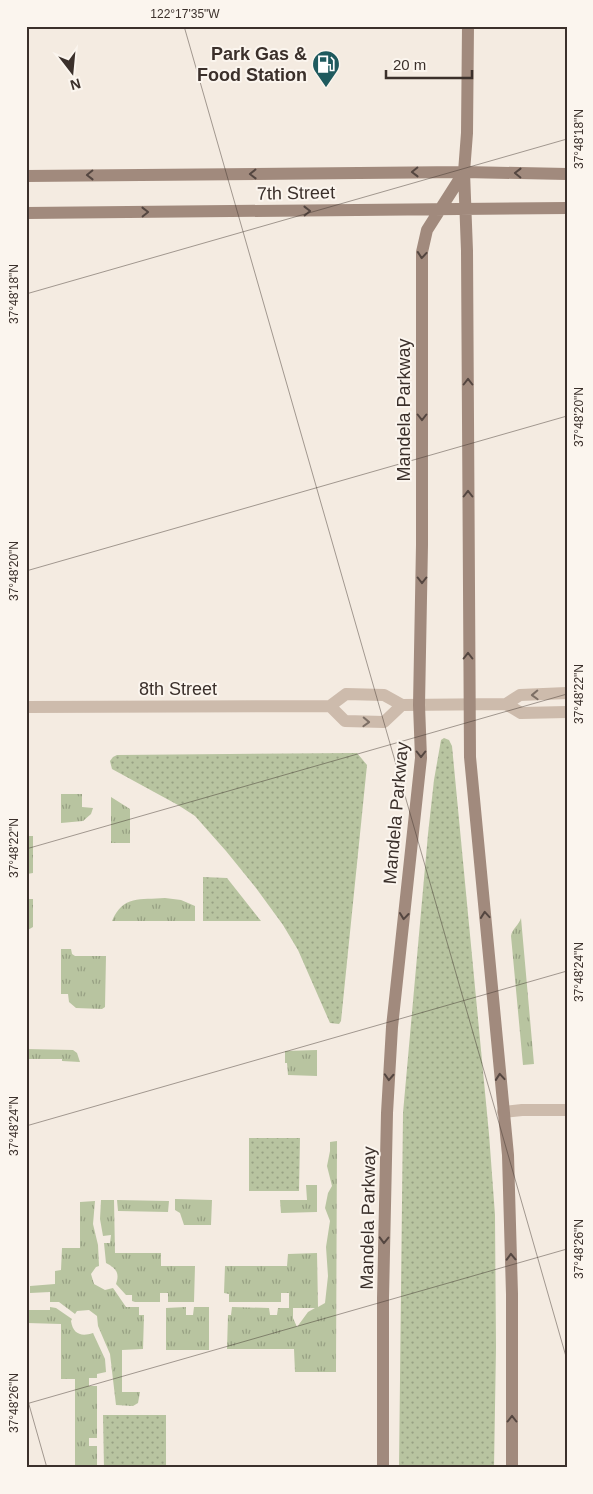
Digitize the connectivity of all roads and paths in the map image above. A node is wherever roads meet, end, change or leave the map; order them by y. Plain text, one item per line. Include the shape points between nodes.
1 (468, 26) edge
2 (464, 172) junction
3 (567, 174) edge
4 (26, 176) edge
5 (466, 208) junction
6 (567, 208) edge
7 (439, 210) junction
8 (26, 213) edge
9 (567, 693) edge
10 (506, 704) junction
11 (402, 705) junction
12 (419, 705) junction
13 (468, 705) junction
14 (330, 706) junction
15 (26, 707) edge
16 (567, 712) edge
17 (567, 1110) edge
18 (503, 1112) junction
19 (383, 1468) edge
20 (512, 1468) edge

1 - 2 main road
3 -> 2 main road, 7th Street
2 -> 4 main road, 7th Street
2 - 5 main road
2 - 7 main road, Mandela Parkway
5 - 6 main road, 7th Street
5 - 7 main road, 7th Street
13 -> 5 main road
8 -> 7 main road, 7th Street
7 -> 12 main road, Mandela Parkway via 427,230 422,252
9 -> 10 street, 8th Street via 520,695
10 - 13 street, 8th Street
10 - 16 street, 8th Street via 521,713
11 - 12 street, 8th Street
11 - 14 street, 8th Street via 384,695 346,694
14 -> 11 street via 345,721 384,722
12 - 13 street, 8th Street
12 -> 19 main road, Mandela Parkway via 421,758 392,1027 387,1113
18 -> 13 main road
14 - 15 street, 8th Street
17 - 18 street
20 -> 18 main road via 512,1294 508,1155

